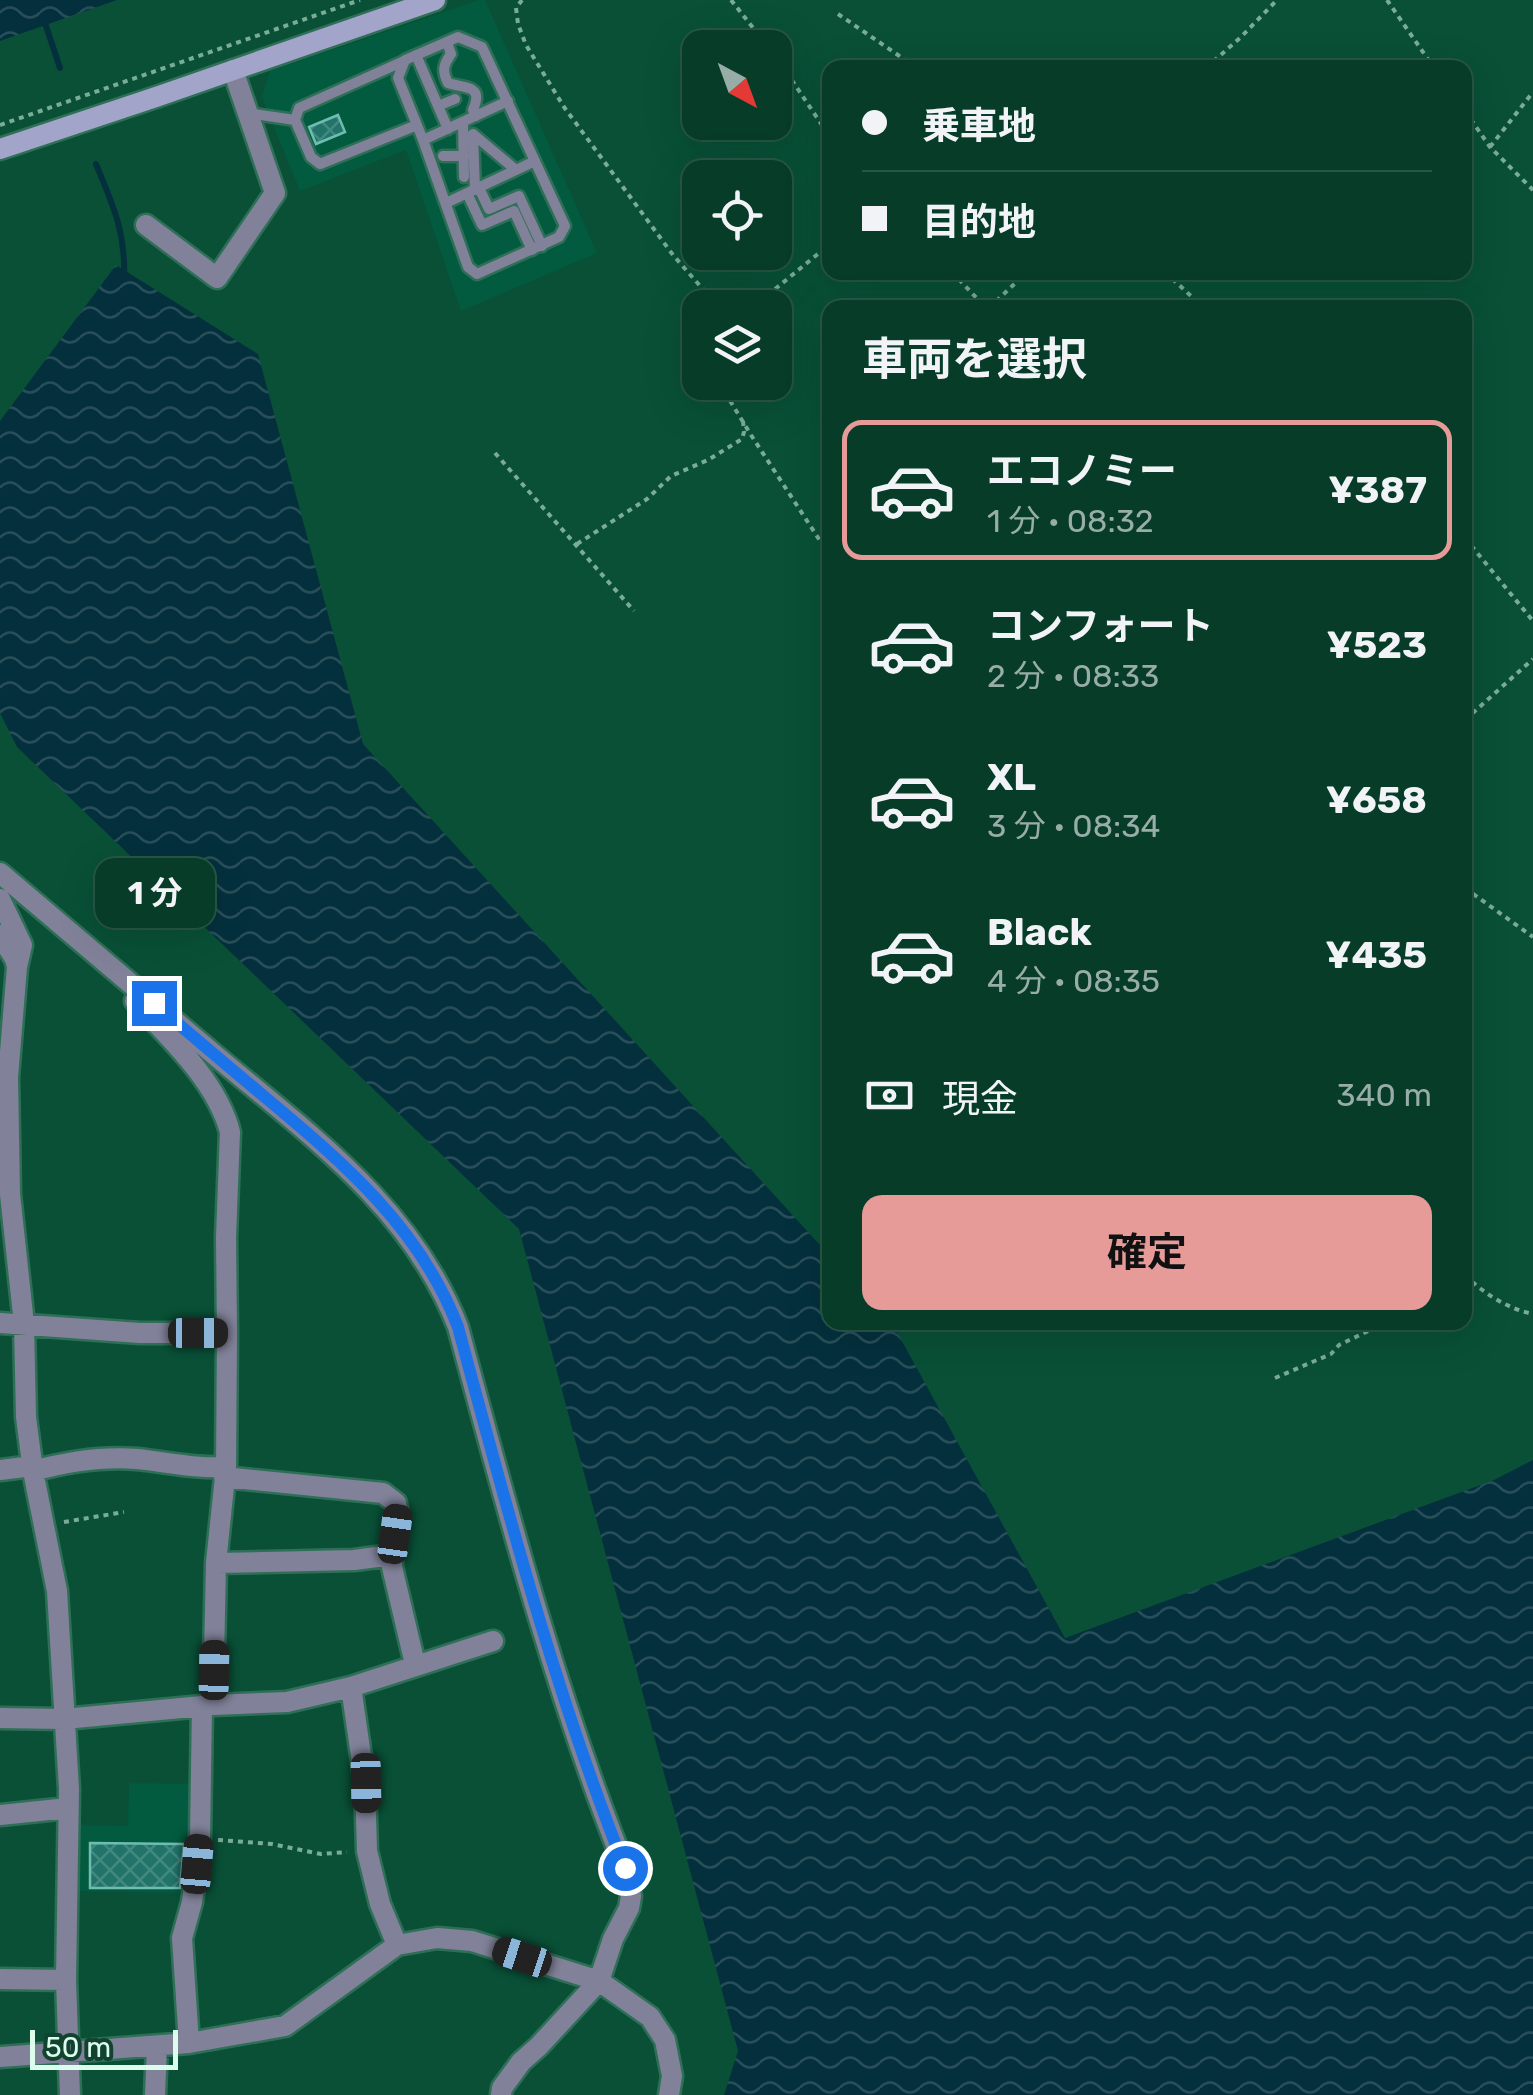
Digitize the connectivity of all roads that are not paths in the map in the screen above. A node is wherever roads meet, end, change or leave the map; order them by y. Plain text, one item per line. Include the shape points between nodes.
1 (435, 0) edge
2 (447, 42) junction
3 (410, 58) junction
4 (232, 70) junction
5 (455, 99) dead end
6 (508, 102) junction
7 (438, 106) junction
8 (248, 113) junction
9 (476, 116) junction
10 (295, 120) junction
11 (463, 122) junction
12 (417, 125) junction
13 (448, 129) junction
14 (423, 140) junction
15 (0, 148) edge
16 (443, 156) dead end
17 (464, 156) junction
18 (535, 161) junction
19 (516, 170) junction
20 (464, 178) dead end
21 (474, 190) junction
22 (446, 203) junction
23 (146, 225) dead end
24 (537, 248) junction
25 (0, 873) edge
26 (0, 900) edge
27 (2, 942) edge
28 (95, 954) junction
29 (17, 968) junction
30 (5, 1195) edge
31 (0, 1323) edge
32 (24, 1324) junction
33 (226, 1333) junction
34 (33, 1469) junction
35 (0, 1470) edge
36 (225, 1472) junction
37 (392, 1554) junction
38 (216, 1564) junction
39 (494, 1641) dead end
40 (415, 1664) junction
41 (351, 1686) junction
42 (208, 1706) junction
43 (0, 1718) edge
44 (64, 1719) junction
45 (68, 1808) junction
46 (0, 1815) edge
47 (397, 1945) junction
48 (0, 1979) edge
49 (66, 1980) junction
50 (599, 1981) junction
51 (189, 2043) junction
52 (157, 2046) junction
53 (67, 2052) junction
54 (0, 2057) edge
55 (70, 2095) edge
56 (155, 2095) edge
57 (501, 2095) edge
58 (669, 2095) edge

1 - 4 street
2 - 3 lane
2 - 6 lane via 458,37 482,46
2 - 9 lane via 451,54 444,74 448,83 474,90
3 - 7 lane
3 - 10 lane via 299,108
3 - 12 lane via 398,78
4 - 8 street
4 - 15 street
5 - 7 lane
6 - 9 lane
6 - 18 lane
7 - 13 lane
8 - 10 lane
8 - 23 street via 275,193 217,278
9 - 11 lane
10 - 12 lane via 320,164
11 - 13 lane
11 - 17 lane
12 - 14 lane
13 - 14 lane
14 - 22 lane
16 - 17 lane
17 - 20 lane
18 - 19 lane
18 - 24 lane via 566,226 559,238
19 - 21 lane
19 - 21 lane via 474,134
21 - 22 lane
21 - 24 lane via 489,209 519,196
21 - 24 lane via 482,225 514,211
22 - 24 lane via 468,267 477,274
25 - 28 street
26 - 29 street via 22,944
27 - 29 street
28 - 33 street via 224,1110 230,1132
28 - 50 street via 378,1198 446,1297 564,1696 625,1868 630,1908
29 - 30 street
30 - 32 street
31 - 32 street
32 - 33 street
32 - 34 street
33 - 36 street
34 - 35 street
34 - 36 street via 132,1458
34 - 44 street via 57,1591
36 - 37 street via 382,1492 398,1514
36 - 38 street
37 - 38 street
37 - 40 street
38 - 42 street
39 - 40 street
40 - 41 street
41 - 42 street via 287,1702
41 - 47 street via 366,1783 367,1850
42 - 44 street
42 - 51 street via 200,1838 182,1938
43 - 44 street
44 - 45 street
45 - 46 street
45 - 49 street
47 - 50 street via 472,1941
47 - 51 street via 285,2026
48 - 49 street
49 - 53 street
50 - 57 street via 521,2062
50 - 58 street via 650,2018 664,2040
51 - 52 street
52 - 53 street
52 - 56 street
53 - 54 street
53 - 55 street

